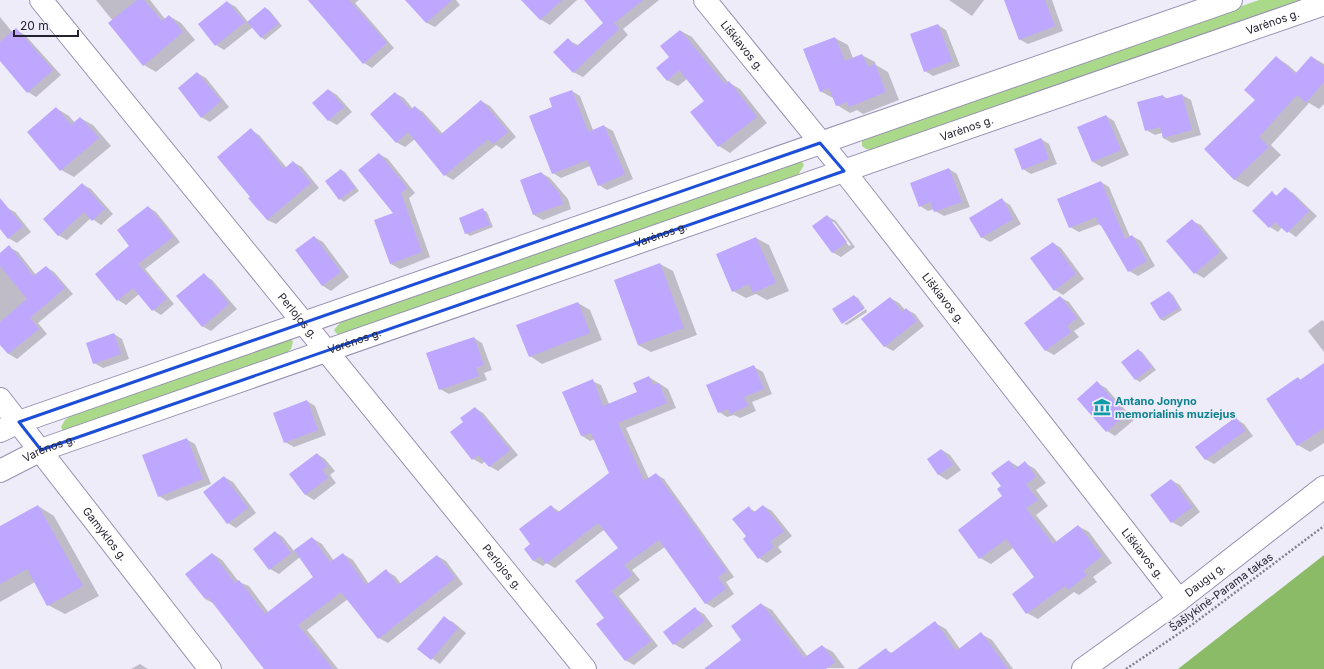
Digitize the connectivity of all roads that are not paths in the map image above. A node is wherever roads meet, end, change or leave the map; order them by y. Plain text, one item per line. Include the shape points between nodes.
1 (41, 0) edge
2 (705, 0) edge
3 (1231, 0) edge
4 (1324, 4) edge
5 (820, 143) junction
6 (844, 171) junction
7 (303, 323) junction
8 (327, 351) junction
9 (0, 399) edge
10 (9, 426) edge
11 (41, 450) junction
12 (0, 471) edge
13 (1324, 487) edge
14 (1179, 600) junction
15 (210, 669) edge
16 (585, 669) edge
17 (1083, 669) edge

1 - 7 street, Perlojos g.
2 - 5 street, Liškiavos g.
3 - 5 street
4 - 6 street, Varėnos g.
5 - 6 street, Liškiavos g.
5 - 7 street
6 - 8 street, Varėnos g.
6 - 14 street, Liškiavos g.
7 - 8 street, Perlojos g.
7 - 10 street
8 - 11 street, Varėnos g.
8 - 16 street, Perlojos g.
9 - 10 street, Gamyklos g.
10 - 11 street, Gamyklos g.
11 - 12 street, Varėnos g.
11 - 15 street, Gamyklos g.
13 - 14 street, Daugų g.
14 - 17 street, Daugų g.

